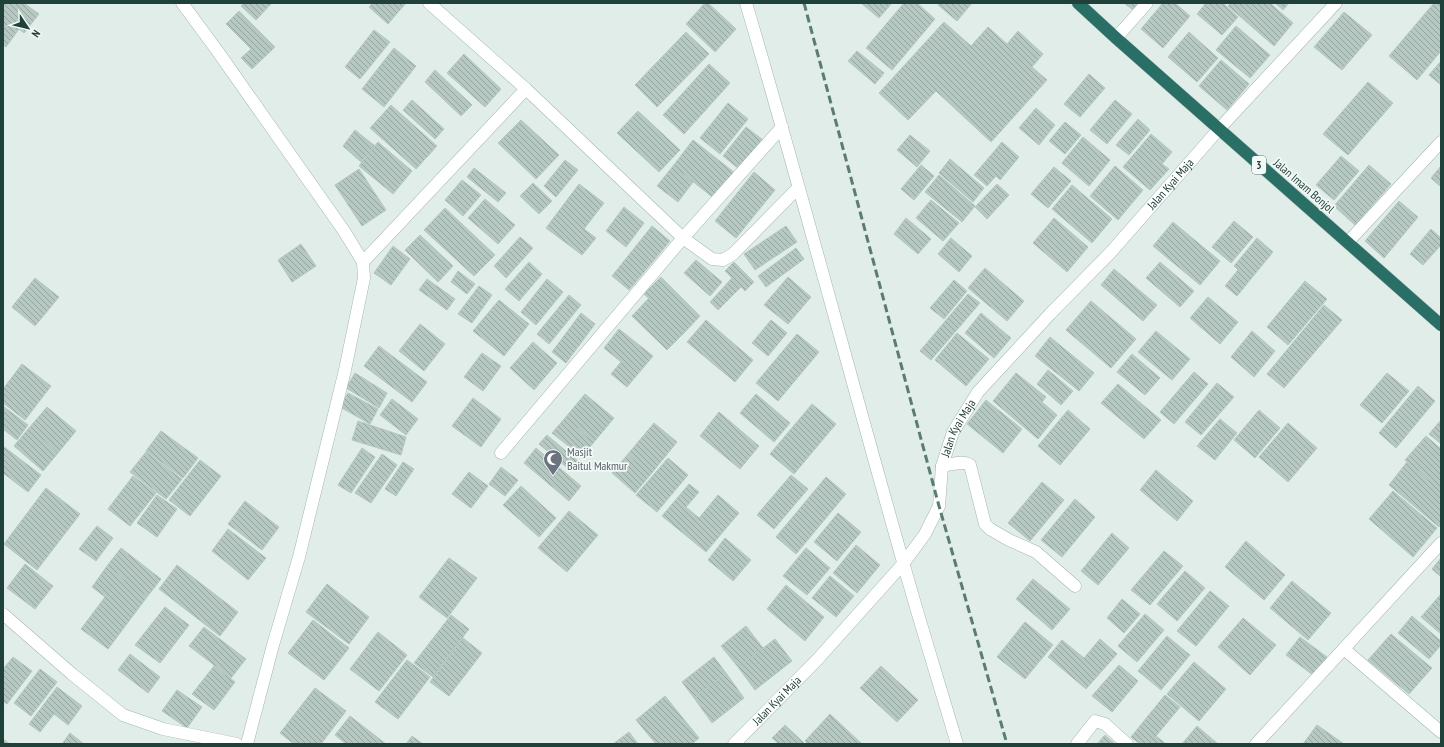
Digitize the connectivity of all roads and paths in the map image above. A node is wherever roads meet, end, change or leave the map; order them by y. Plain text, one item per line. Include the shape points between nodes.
1 (182, 3) edge
2 (429, 3) edge
3 (746, 3) edge
4 (1078, 3) edge
5 (1147, 3) edge
6 (1336, 3) edge
7 (1116, 38) junction
8 (526, 89) junction
9 (782, 127) junction
10 (1219, 129) junction
11 (1441, 142) edge
12 (798, 188) junction
13 (683, 238) junction
14 (1348, 242) junction
15 (363, 262) junction
16 (1441, 325) edge
17 (501, 453) dead end
18 (942, 466) junction
19 (1441, 542) edge
20 (903, 564) junction
21 (1075, 586) dead end
22 (3, 614) edge
23 (1344, 649) junction
24 (1441, 732) edge
25 (231, 742) edge
26 (247, 744) edge
27 (734, 744) edge
28 (957, 744) edge
29 (1077, 744) edge
30 (1128, 744) edge
31 (1256, 744) edge

1 - 15 street via 344,231
2 - 8 street
3 - 9 street
4 - 7 highway, Jalan Imam Bonjol / 3
5 - 7 street
6 - 10 street, Jalan Kyai Maja
7 - 10 highway, Jalan Imam Bonjol / 3
8 - 13 street
8 - 15 street
9 - 12 street
9 - 13 street
10 - 14 highway, Jalan Imam Bonjol / 3
10 - 18 street, Jalan Kyai Maja via 1111,252 978,392 953,432
11 - 14 street
12 - 13 street via 733,254 723,260 712,259
12 - 20 street
13 - 17 street
14 - 16 highway, Jalan Imam Bonjol / 3
15 - 26 street via 364,278 345,370 299,557
18 - 20 street, Jalan Kyai Maja via 938,506 925,534
18 - 21 street via 968,463 985,524 1009,540 1036,552
19 - 23 street
20 - 27 street, Jalan Kyai Maja via 816,661
20 - 28 street
22 - 25 street via 123,715 163,729
23 - 24 street
23 - 31 street
29 - 30 street via 1095,721 1105,724

